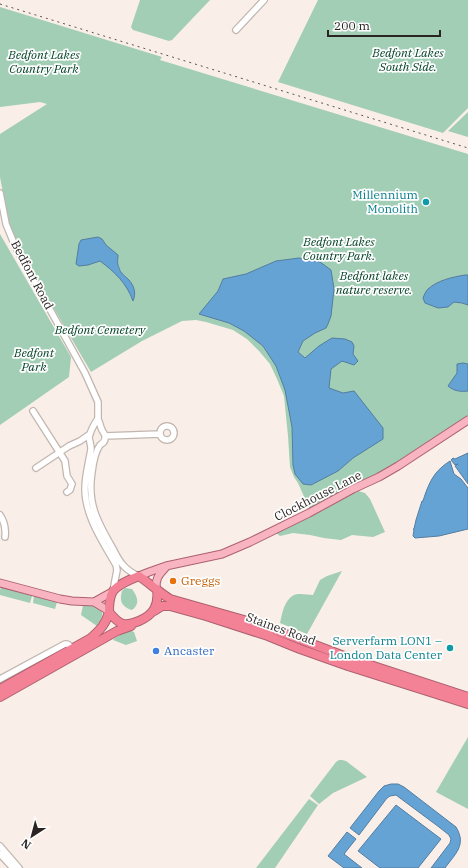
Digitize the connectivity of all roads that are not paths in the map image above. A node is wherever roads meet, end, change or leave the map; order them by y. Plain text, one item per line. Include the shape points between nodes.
1 (264, 0) edge
2 (236, 30) dead end
3 (0, 194) edge
4 (33, 410) dead end
5 (98, 419) junction
6 (468, 420) edge
7 (91, 433) junction
8 (103, 433) junction
9 (160, 434) dead end
10 (80, 441) junction
11 (91, 442) junction
12 (100, 445) junction
13 (60, 453) junction
14 (36, 468) dead end
15 (68, 492) dead end
16 (0, 515) edge
17 (5, 537) dead end
18 (166, 566) junction
19 (138, 576) junction
20 (0, 583) edge
21 (156, 589) junction
22 (112, 592) junction
23 (94, 602) junction
24 (109, 611) junction
25 (154, 611) junction
26 (133, 624) junction
27 (72, 649) junction
28 (0, 679) edge
29 (0, 689) edge
30 (0, 697) edge
31 (468, 697) edge
32 (468, 704) edge
33 (0, 846) edge
34 (0, 854) edge
35 (13, 868) edge
36 (19, 868) edge

1 - 2 street
3 - 5 street, Bedfont Road via 9,233 88,378 98,402
4 - 13 street
5 - 7 street
5 - 8 street, Bedfont Road
6 - 18 main road, Clockhouse Lane via 398,466 296,520 222,554
7 - 8 street via 95,430
7 - 10 street
7 - 11 street
8 - 9 street
8 - 12 street via 105,441
10 - 11 street
10 - 13 street
11 - 12 street
11 - 22 street via 85,489 87,506 116,565
12 - 19 street via 92,472 90,491 94,511 122,565
13 - 14 street
13 - 15 street via 72,484
16 - 17 street via 5,526
18 - 19 main road, Clockhouse Lane
18 - 21 main road via 157,579
19 - 21 highway
19 - 22 highway
20 - 23 main road via 60,599
21 - 25 highway via 158,598
21 - 31 highway, Staines Road via 170,599 258,625
22 - 23 main road
22 - 24 highway
23 - 24 main road
24 - 26 highway via 116,620
24 - 27 highway via 104,626 91,638
25 - 26 highway
25 - 32 highway, Staines Road via 162,606 170,606 206,616 348,666
26 - 30 highway
27 - 28 street via 65,644
27 - 29 highway
33 - 36 street
34 - 35 street

